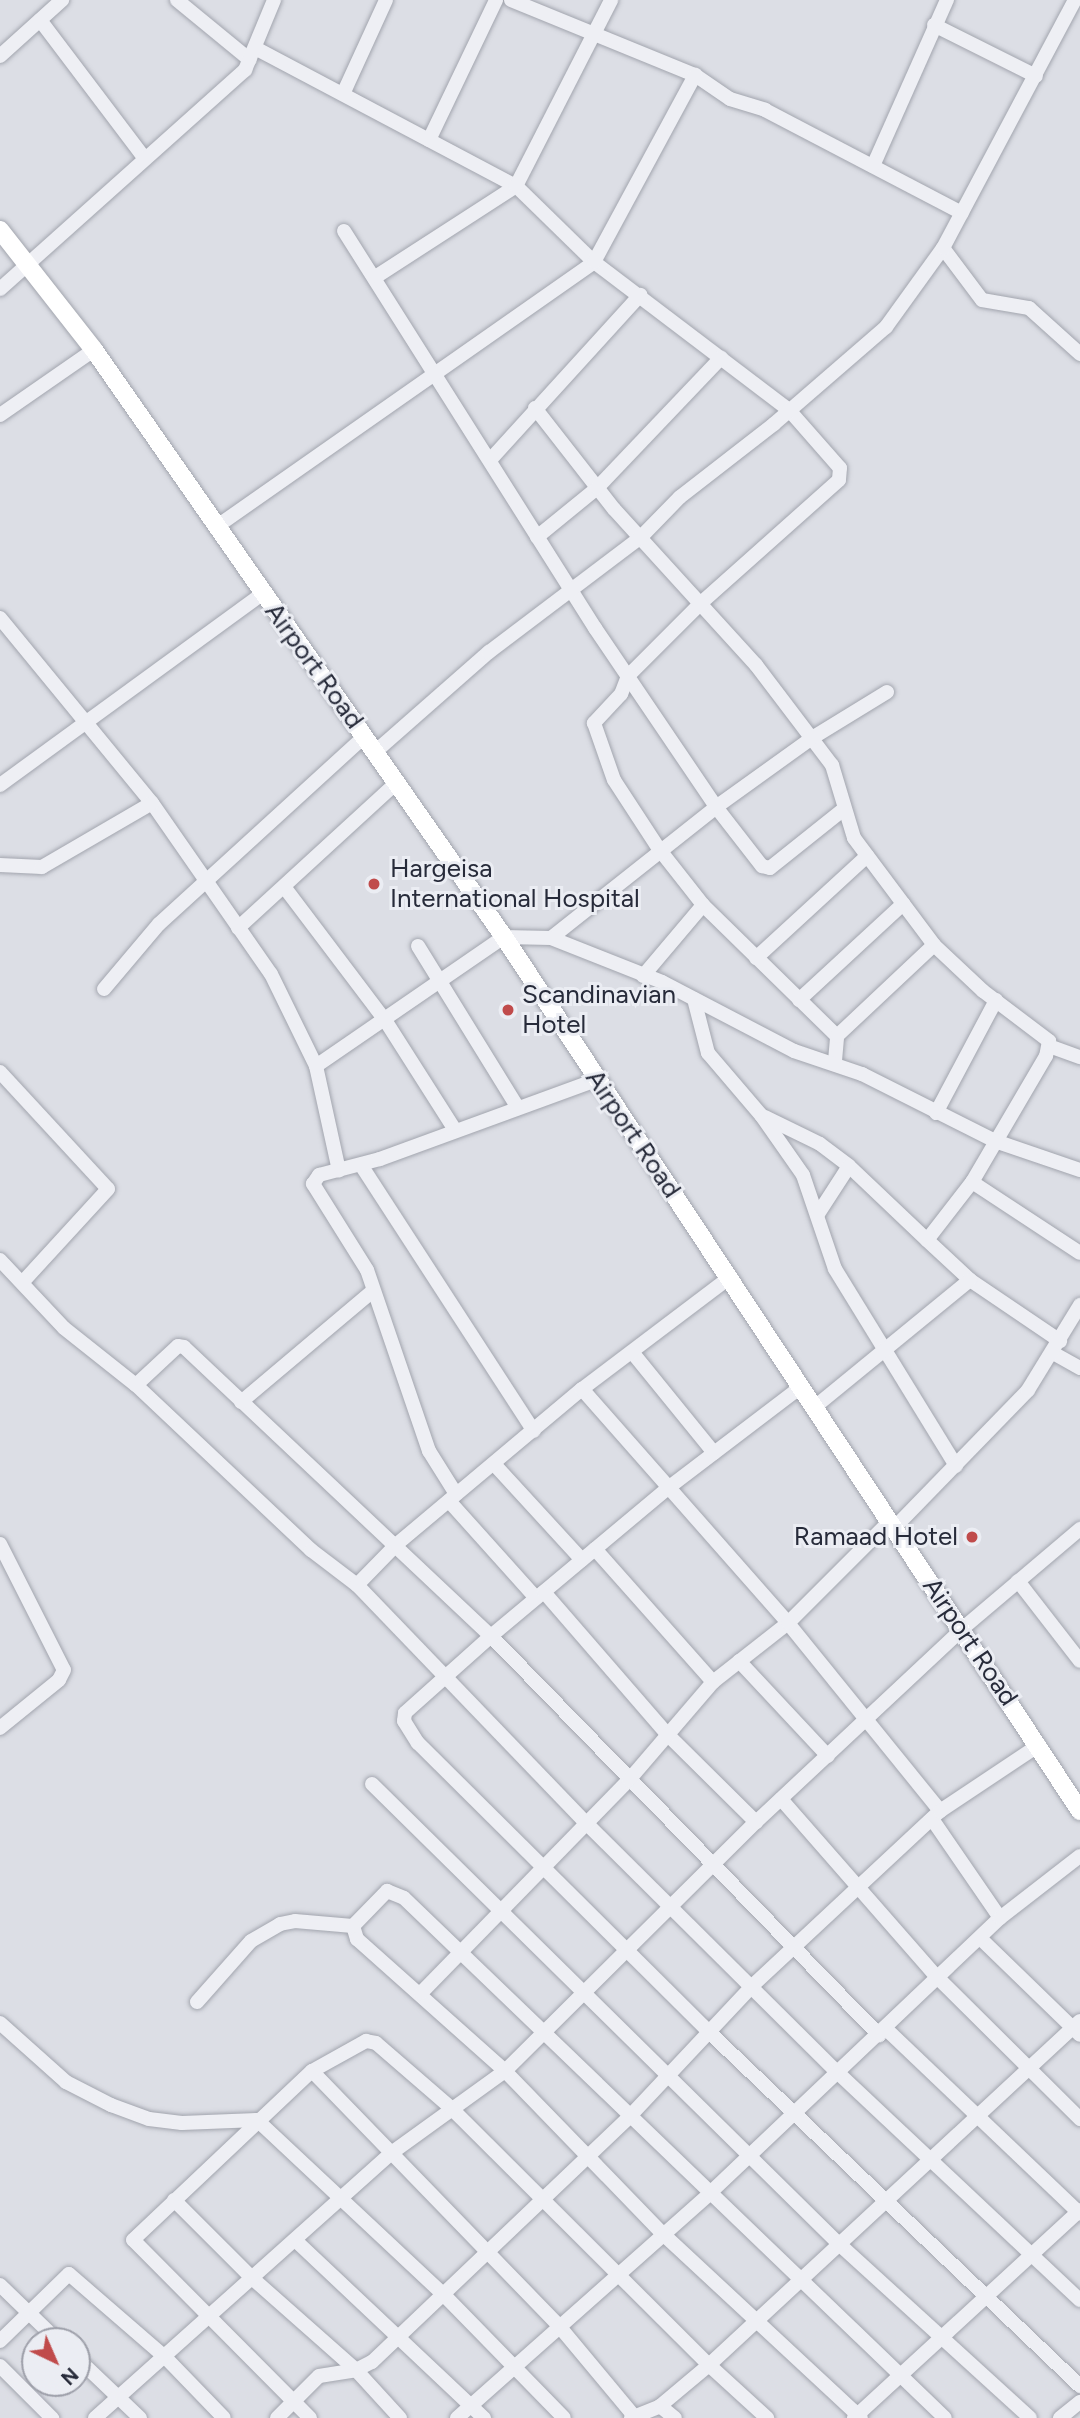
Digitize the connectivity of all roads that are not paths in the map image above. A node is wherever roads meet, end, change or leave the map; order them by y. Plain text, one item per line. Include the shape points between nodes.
1 (62, 0) edge
2 (177, 0) edge
3 (274, 0) edge
4 (386, 0) edge
5 (496, 0) edge
6 (512, 0) edge
7 (611, 0) edge
8 (947, 0) edge
9 (1075, 0) edge
10 (40, 20) junction
11 (934, 25) junction
12 (593, 37) junction
13 (254, 54) junction
14 (0, 56) edge
15 (695, 75) junction
16 (1036, 76) junction
17 (343, 94) junction
18 (429, 140) junction
19 (145, 159) junction
20 (873, 166) junction
21 (516, 186) junction
22 (962, 213) junction
23 (0, 230) edge
24 (344, 231) dead end
25 (943, 248) junction
26 (594, 262) junction
27 (27, 269) junction
28 (377, 276) junction
29 (0, 289) edge
30 (640, 295) junction
31 (94, 349) junction
32 (1080, 354) edge
33 (721, 358) junction
34 (437, 373) junction
35 (535, 408) junction
36 (789, 410) junction
37 (0, 415) edge
38 (491, 459) junction
39 (597, 488) junction
40 (216, 527) junction
41 (537, 537) junction
42 (640, 538) junction
43 (263, 593) junction
44 (573, 593) junction
45 (699, 604) junction
46 (0, 618) edge
47 (628, 676) junction
48 (887, 692) dead end
49 (88, 721) junction
50 (365, 736) junction
51 (812, 738) junction
52 (375, 752) junction
53 (396, 783) junction
54 (0, 785) edge
55 (152, 803) junction
56 (716, 807) junction
57 (844, 809) junction
58 (659, 849) junction
59 (867, 856) junction
60 (0, 865) edge
61 (209, 881) junction
62 (285, 888) junction
63 (903, 904) junction
64 (703, 905) junction
65 (238, 928) junction
66 (504, 937) junction
67 (551, 938) junction
68 (934, 945) junction
69 (418, 946) dead end
70 (756, 958) junction
71 (643, 976) junction
72 (439, 981) junction
73 (104, 989) dead end
74 (694, 999) junction
75 (799, 1000) junction
76 (996, 1000) junction
77 (385, 1020) junction
78 (837, 1036) junction
79 (1049, 1046) junction
80 (1080, 1057) edge
81 (835, 1061) junction
82 (316, 1066) junction
83 (0, 1072) edge
84 (596, 1080) junction
85 (517, 1106) junction
86 (936, 1113) junction
87 (761, 1115) junction
88 (455, 1130) junction
89 (995, 1141) junction
90 (361, 1164) junction
91 (849, 1166) junction
92 (1080, 1170) edge
93 (339, 1171) junction
94 (972, 1182) junction
95 (817, 1214) junction
96 (927, 1240) junction
97 (1080, 1253) edge
98 (0, 1260) edge
99 (730, 1277) junction
100 (970, 1280) junction
101 (22, 1283) junction
102 (373, 1292) junction
103 (1080, 1305) edge
104 (1057, 1347) junction
105 (884, 1350) junction
106 (632, 1352) junction
107 (1080, 1368) edge
108 (136, 1385) junction
109 (802, 1386) junction
110 (582, 1390) junction
111 (241, 1402) junction
112 (816, 1406) junction
113 (534, 1431) junction
114 (714, 1453) junction
115 (494, 1464) junction
116 (956, 1466) junction
117 (668, 1488) junction
118 (453, 1498) junction
119 (892, 1524) junction
120 (1080, 1529) edge
121 (0, 1544) edge
122 (397, 1544) junction
123 (596, 1549) junction
124 (582, 1560) junction
125 (1018, 1581) junction
126 (357, 1585) junction
127 (540, 1595) junction
128 (788, 1623) junction
129 (962, 1629) junction
130 (491, 1636) junction
131 (739, 1661) junction
132 (1080, 1661) edge
133 (444, 1679) junction
134 (713, 1682) junction
135 (867, 1720) junction
136 (0, 1728) edge
137 (668, 1735) junction
138 (1039, 1745) junction
139 (828, 1756) junction
140 (629, 1780) junction
141 (372, 1784) dead end
142 (781, 1799) junction
143 (1080, 1811) edge
144 (936, 1815) junction
145 (585, 1822) junction
146 (757, 1822) junction
147 (1080, 1856) edge
148 (715, 1863) junction
149 (544, 1868) junction
150 (858, 1888) junction
151 (670, 1907) junction
152 (498, 1911) junction
153 (1000, 1918) junction
154 (352, 1926) junction
155 (981, 1938) junction
156 (794, 1949) junction
157 (629, 1952) junction
158 (458, 1953) junction
159 (937, 1977) junction
160 (751, 1987) junction
161 (421, 1993) junction
162 (584, 1994) junction
163 (197, 2002) dead end
164 (0, 2023) edge
165 (1078, 2028) edge
166 (709, 2032) junction
167 (882, 2032) junction
168 (545, 2034) junction
169 (1032, 2068) junction
170 (312, 2071) junction
171 (505, 2071) junction
172 (837, 2072) junction
173 (670, 2076) junction
174 (450, 2108) junction
175 (631, 2115) junction
176 (793, 2115) junction
177 (978, 2119) junction
178 (1080, 2119) edge
179 (257, 2120) junction
180 (390, 2154) junction
181 (589, 2155) junction
182 (750, 2156) junction
183 (932, 2162) junction
184 (710, 2193) junction
185 (544, 2196) junction
186 (340, 2199) junction
187 (174, 2200) junction
188 (888, 2202) junction
189 (1079, 2212) edge
190 (663, 2234) junction
191 (295, 2240) junction
192 (839, 2244) junction
193 (1034, 2253) junction
194 (489, 2254) junction
195 (620, 2274) junction
196 (252, 2278) junction
197 (798, 2281) junction
198 (0, 2285) edge
199 (445, 2296) junction
200 (987, 2296) junction
201 (1080, 2300) edge
202 (28, 2312) junction
203 (209, 2318) junction
204 (756, 2323) junction
205 (559, 2326) junction
206 (44, 2327) edge
207 (944, 2335) junction
208 (400, 2336) junction
209 (0, 2341) edge
210 (166, 2358) junction
211 (514, 2365) junction
212 (709, 2365) junction
213 (0, 2366) edge
214 (356, 2370) junction
215 (91, 2371) edge
216 (903, 2374) junction
217 (1080, 2386) edge
218 (118, 2397) junction
219 (1080, 2402) edge
220 (295, 2403) junction
221 (471, 2406) junction
222 (660, 2406) junction
223 (633, 2417) edge
224 (858, 2417) edge
225 (52, 2418) edge
226 (94, 2418) edge
227 (140, 2418) edge
228 (224, 2418) edge
229 (277, 2418) edge
230 (310, 2418) edge
231 (400, 2418) edge
232 (457, 2418) edge
233 (484, 2418) edge
234 (564, 2418) edge
235 (675, 2418) edge
236 (767, 2418) edge
237 (946, 2418) edge
238 (1030, 2418) edge
239 (1060, 2418) edge

1 - 10 street
2 - 13 street
3 - 13 street
4 - 17 street
5 - 18 street
6 - 12 street
7 - 12 street
8 - 11 street
9 - 16 street
10 - 14 street
10 - 19 street
11 - 16 street
11 - 20 street
12 - 15 street
12 - 21 street
13 - 17 street
13 - 19 street via 230,85
15 - 20 street via 730,99 765,110
15 - 26 street
16 - 22 street
17 - 18 street
18 - 21 street
19 - 27 street
20 - 22 street
21 - 26 street
21 - 28 street
22 - 25 street
23 - 27 main road, Airport Road
24 - 28 street
25 - 32 street via 982,300 1029,308
25 - 36 street via 886,327
26 - 30 street
26 - 34 street
27 - 29 street
27 - 31 main road, Airport Road
28 - 34 street
30 - 33 street
30 - 35 street
31 - 37 street
31 - 40 main road, Airport Road
33 - 36 street
33 - 39 street
34 - 38 street
34 - 40 street
35 - 38 street
35 - 39 street
36 - 42 street via 680,497
36 - 45 street via 842,475
38 - 41 street
39 - 41 street
39 - 42 street
40 - 43 main road, Airport Road
41 - 44 street
42 - 44 street
42 - 45 street
43 - 49 street
43 - 50 main road, Airport Road
44 - 47 street
44 - 52 street via 489,652
45 - 47 street
45 - 51 street via 756,665
46 - 49 street
47 - 56 street
47 - 58 street via 621,694 594,723 614,780
48 - 51 street
49 - 54 street
49 - 55 street
50 - 52 main road, Airport Road
50 - 61 street
51 - 56 street
51 - 57 street via 839,779
52 - 53 main road, Airport Road
53 - 62 street
53 - 66 main road, Airport Road
55 - 60 street via 42,866
55 - 61 street
56 - 57 street via 766,868
56 - 58 street
57 - 59 street via 846,823
58 - 64 street
58 - 67 street
59 - 63 street
59 - 70 street
61 - 65 street
61 - 73 street via 159,924
62 - 65 street
62 - 77 street
63 - 68 street
63 - 75 street
64 - 70 street
64 - 71 street
65 - 82 street via 271,974
66 - 67 street
66 - 72 street
66 - 84 main road, Airport Road
67 - 71 street
68 - 76 street
68 - 78 street
69 - 72 street
70 - 75 street
71 - 74 street
72 - 77 street
72 - 85 street
74 - 81 street via 794,1051
74 - 87 street via 708,1053
75 - 78 street
76 - 79 street via 1046,1035
76 - 86 street
77 - 82 street
77 - 88 street
78 - 81 street
79 - 80 street
79 - 89 street
81 - 86 street
82 - 93 street
83 - 101 street via 108,1189
84 - 85 street
84 - 99 main road, Airport Road
85 - 88 street
86 - 89 street
87 - 91 street via 820,1144
87 - 95 street via 803,1175
88 - 90 street
89 - 92 street
89 - 94 street
90 - 93 street
90 - 113 street
91 - 95 street
91 - 96 street
93 - 102 street via 319,1175 312,1190 362,1262
94 - 96 street
94 - 97 street
95 - 105 street via 835,1269
96 - 100 street
98 - 101 street
99 - 106 street
99 - 109 main road, Airport Road
100 - 104 street
100 - 105 street
101 - 108 street via 64,1328
102 - 111 street
102 - 118 street via 429,1451
103 - 104 street
104 - 107 street
104 - 116 street via 994,1430
105 - 112 street
105 - 116 street
106 - 110 street
106 - 114 street
108 - 111 street via 181,1346
108 - 126 street via 287,1528
109 - 112 main road, Airport Road
109 - 114 street
110 - 113 street
110 - 117 street
111 - 122 street
112 - 119 main road, Airport Road
113 - 115 street
114 - 117 street
115 - 118 street
115 - 124 street
116 - 119 street
117 - 123 street
117 - 128 street
118 - 122 street
118 - 127 street
119 - 128 street
119 - 129 main road, Airport Road
120 - 125 street
121 - 136 street via 64,1670 59,1680
122 - 126 street
122 - 130 street
123 - 124 street
123 - 134 street
124 - 127 street
125 - 129 street
125 - 132 street
126 - 133 street
127 - 130 street
127 - 137 street
128 - 131 street
128 - 135 street
129 - 135 street
129 - 138 main road, Airport Road
130 - 133 street
130 - 140 street
131 - 134 street
131 - 139 street
133 - 145 street
133 - 149 street via 405,1713 405,1726
134 - 137 street
135 - 139 street
135 - 144 street
137 - 140 street
137 - 146 street
138 - 143 main road, Airport Road
138 - 144 street
139 - 142 street
140 - 145 street
140 - 148 street
141 - 152 street via 431,1838
142 - 146 street
142 - 150 street
144 - 150 street
144 - 153 street
145 - 149 street
145 - 151 street
146 - 148 street
147 - 153 street
148 - 151 street
148 - 156 street
149 - 152 street
149 - 157 street
150 - 156 street
150 - 159 street
151 - 157 street
151 - 160 street
152 - 158 street
152 - 162 street
153 - 155 street
154 - 158 street via 391,1890
154 - 161 street via 357,1939
154 - 163 street via 280,1924 251,1941
155 - 159 street
155 - 165 street
156 - 160 street
156 - 167 street
157 - 162 street
157 - 166 street
158 - 161 street
158 - 168 street
159 - 167 street
159 - 169 street
160 - 166 street
160 - 172 street
161 - 171 street
162 - 168 street
162 - 173 street
164 - 179 street via 66,2082 123,2109 183,2123
165 - 169 street
166 - 173 street
166 - 176 street
167 - 172 street
167 - 177 street
168 - 171 street
168 - 175 street
169 - 177 street
169 - 178 street
170 - 174 street via 355,2044 376,2043
170 - 179 street
170 - 180 street
171 - 174 street via 467,2102
171 - 181 street
172 - 176 street
172 - 183 street
173 - 175 street
173 - 182 street
174 - 180 street
174 - 185 street via 510,2170
175 - 181 street
175 - 184 street
176 - 182 street
176 - 188 street
177 - 183 street
177 - 189 street
179 - 186 street
179 - 187 street
180 - 186 street
180 - 194 street
181 - 185 street
181 - 190 street
182 - 184 street
182 - 192 street
183 - 188 street
183 - 193 street
184 - 190 street
184 - 197 street
185 - 194 street
185 - 195 street
186 - 191 street
186 - 199 street
187 - 196 street
187 - 203 street via 133,2240
188 - 192 street
188 - 200 street
189 - 193 street
190 - 195 street
190 - 204 street
191 - 196 street
191 - 208 street
192 - 197 street
192 - 207 street
193 - 200 street
193 - 201 street
194 - 199 street
194 - 205 street
195 - 205 street
195 - 212 street
196 - 203 street
196 - 214 street
197 - 204 street
197 - 216 street
198 - 202 street
199 - 208 street
199 - 211 street
200 - 207 street
200 - 217 street
202 - 206 street
202 - 209 street
202 - 210 street via 69,2274
203 - 210 street
203 - 220 street
204 - 212 street
204 - 224 street
205 - 211 street
205 - 223 street
207 - 216 street
207 - 238 street
208 - 214 street
208 - 221 street
210 - 218 street
210 - 228 street
211 - 221 street
211 - 234 street
212 - 222 street
212 - 236 street
213 - 225 street
214 - 220 street via 318,2376
214 - 231 street
215 - 218 street
216 - 224 street
216 - 237 street
218 - 226 street
218 - 227 street
219 - 239 street
220 - 229 street
220 - 230 street
221 - 232 street
221 - 233 street
222 - 223 street
222 - 235 street

